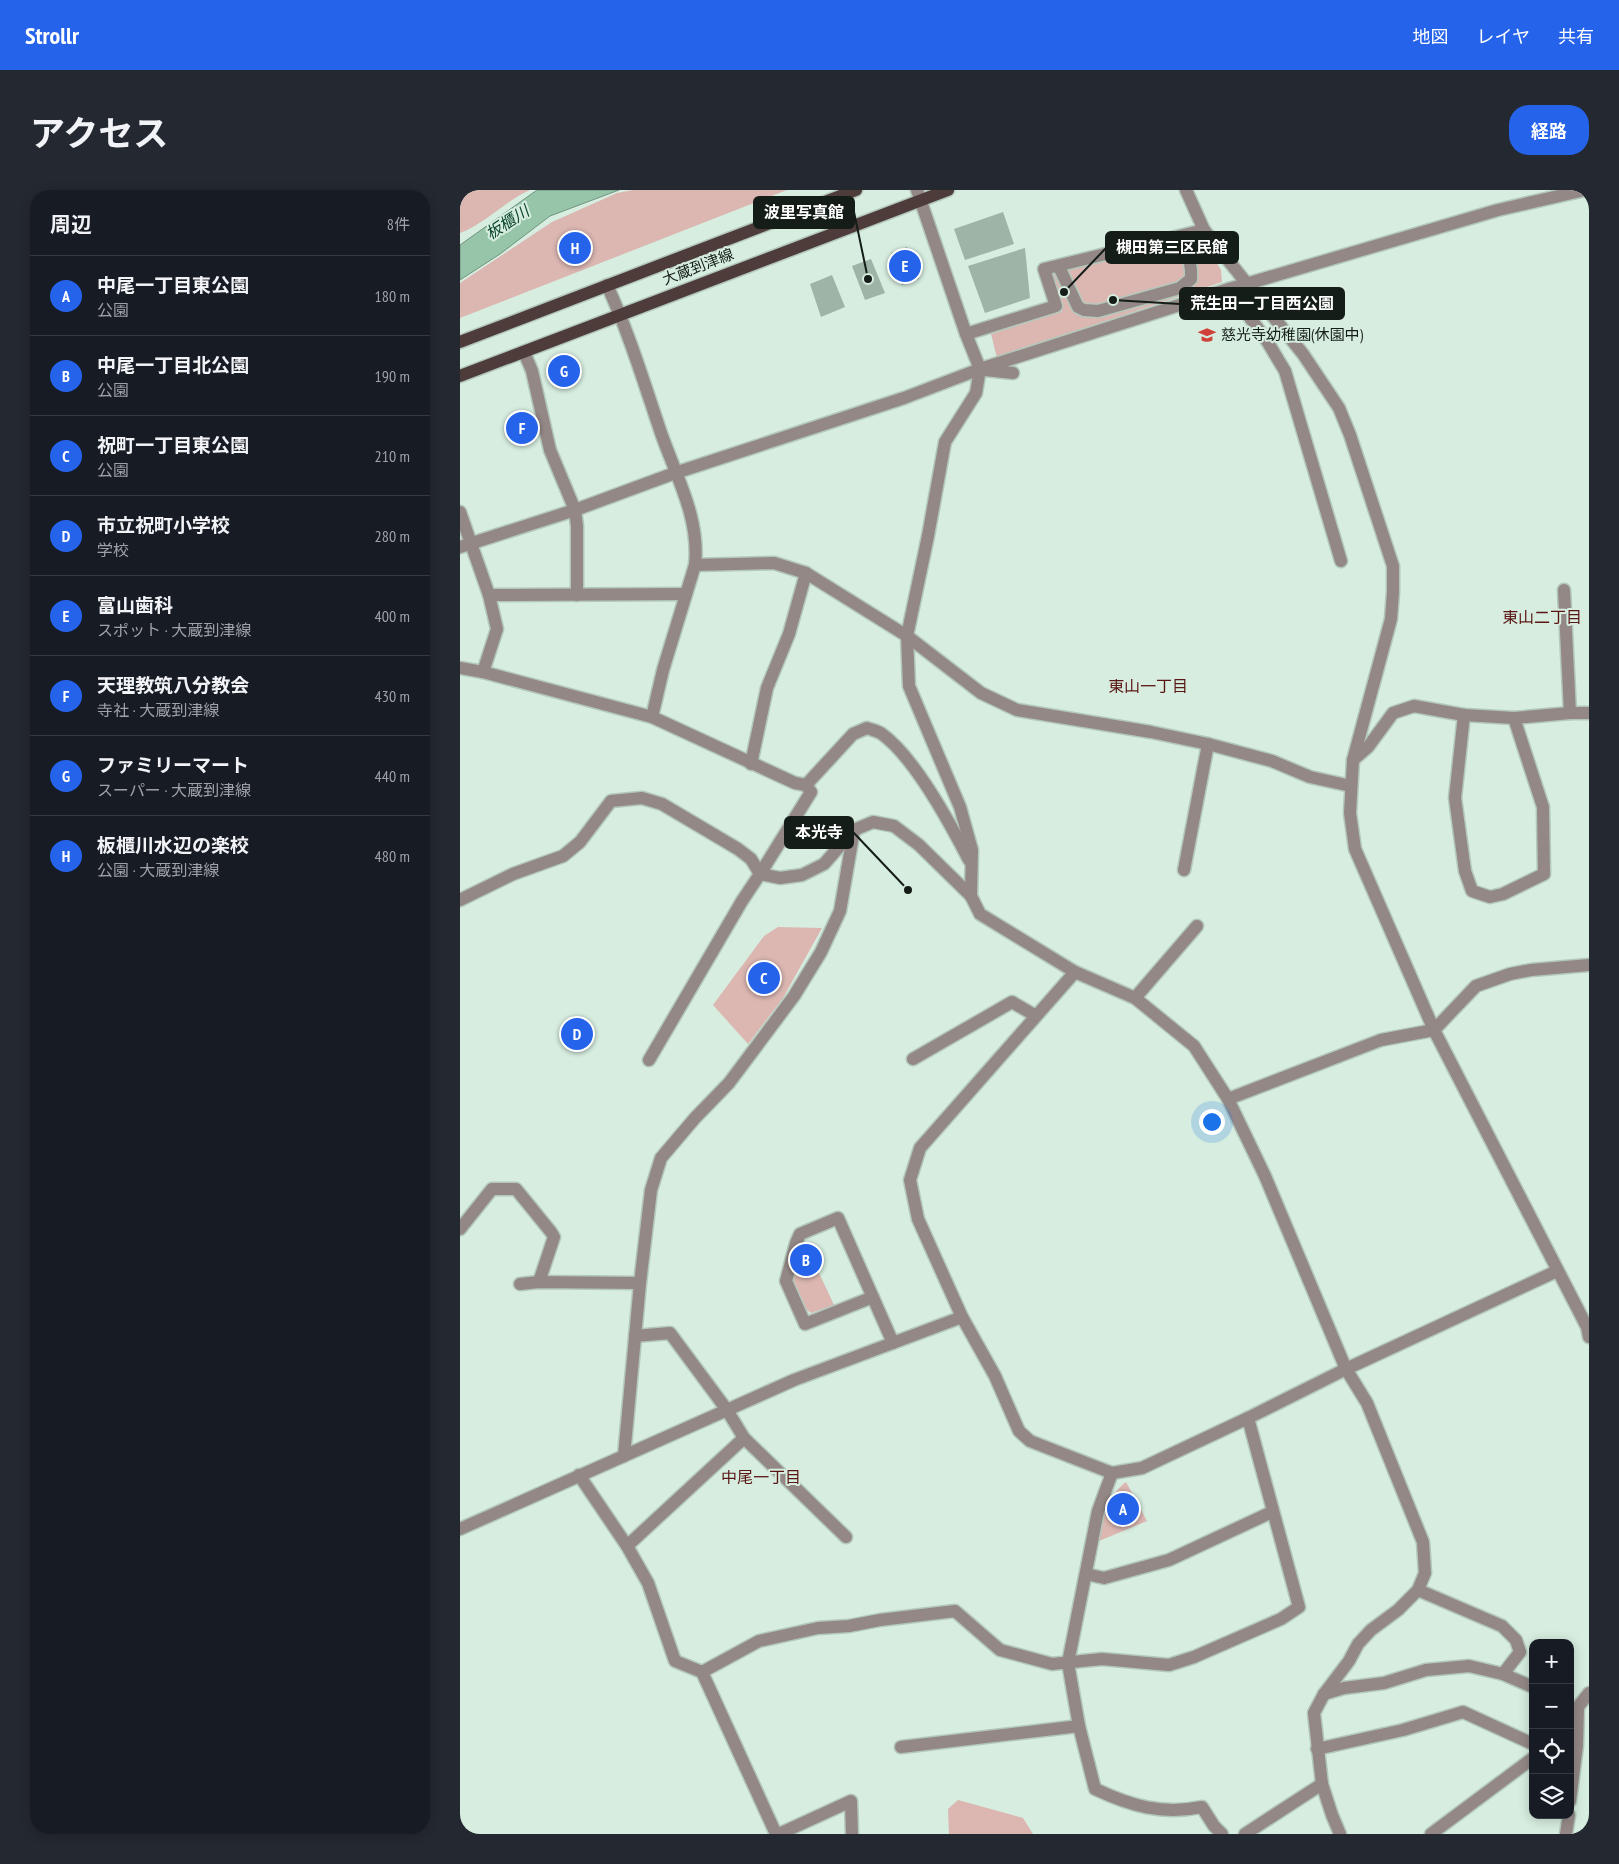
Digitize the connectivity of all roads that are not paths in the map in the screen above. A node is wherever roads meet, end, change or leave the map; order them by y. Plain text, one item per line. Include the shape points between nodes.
1 (856, 190) edge
2 (948, 190) edge
3 (1186, 190) edge
4 (1585, 190) edge
5 (920, 195) edge
6 (1204, 230) junction
7 (1186, 237) dead end
8 (1060, 268) dead end
9 (1191, 270) junction
10 (1248, 284) junction
11 (607, 285) junction
12 (1229, 289) junction
13 (1197, 290) dead end
14 (620, 314) junction
15 (966, 334) junction
16 (460, 342) edge
17 (524, 352) junction
18 (980, 369) junction
19 (1013, 373) dead end
20 (460, 376) edge
21 (675, 473) junction
22 (575, 510) junction
23 (460, 512) edge
24 (465, 545) edge
25 (1341, 561) dead end
26 (695, 565) junction
27 (806, 573) junction
28 (1564, 590) dead end
29 (686, 594) junction
30 (489, 595) junction
31 (577, 595) junction
32 (907, 636) junction
33 (460, 668) edge
34 (483, 672) junction
35 (1570, 713) junction
36 (1589, 713) edge
37 (1464, 715) junction
38 (652, 717) junction
39 (1514, 718) junction
40 (1208, 744) junction
41 (1353, 760) junction
42 (752, 764) junction
43 (806, 785) junction
44 (1351, 786) junction
45 (854, 830) junction
46 (972, 865) junction
47 (1184, 870) dead end
48 (760, 874) junction
49 (971, 896) junction
50 (460, 900) edge
51 (1197, 926) dead end
52 (1589, 965) edge
53 (1075, 972) junction
54 (1136, 998) junction
55 (1036, 1016) junction
56 (1434, 1030) junction
57 (913, 1059) dead end
58 (649, 1060) dead end
59 (1228, 1099) junction
60 (460, 1229) edge
61 (1558, 1271) junction
62 (539, 1282) junction
63 (640, 1283) junction
64 (520, 1284) dead end
65 (873, 1297) junction
66 (962, 1317) junction
67 (635, 1336) junction
68 (1589, 1337) edge
69 (893, 1343) junction
70 (1346, 1369) junction
71 (727, 1410) junction
72 (1248, 1418) junction
73 (744, 1438) junction
74 (624, 1456) junction
75 (1112, 1473) junction
76 (579, 1475) junction
77 (1272, 1512) junction
78 (460, 1529) edge
79 (846, 1537) dead end
80 (627, 1546) junction
81 (1086, 1574) junction
82 (1418, 1590) junction
83 (1068, 1662) junction
84 (702, 1672) junction
85 (1503, 1674) junction
86 (1529, 1685) edge
87 (1589, 1692) edge
88 (1324, 1694) junction
89 (1574, 1705) edge
90 (1080, 1726) junction
91 (1529, 1742) edge
92 (901, 1747) dead end
93 (1317, 1749) junction
94 (1529, 1761) edge
95 (1322, 1784) junction
96 (1568, 1819) edge
97 (778, 1834) edge
98 (852, 1834) edge
99 (1222, 1834) edge
100 (1245, 1834) edge
101 (1340, 1834) edge
102 (1431, 1834) edge
103 (1566, 1834) edge

1 - 11 main road, 大蔵到津線
2 - 5 main road, 大蔵到津線
3 - 6 street
4 - 10 street via 1498,210
5 - 14 main road, 大蔵到津線
5 - 15 street
6 - 10 street
6 - 15 street via 1044,269 1056,306
7 - 9 street
8 - 9 street via 1078,307 1098,311 1180,288 1191,279
9 - 13 street
10 - 12 street
10 - 41 street via 1304,354 1339,408 1393,566 1391,619
11 - 14 street
11 - 16 main road, 大蔵到津線
12 - 18 street
12 - 25 street via 1285,371
14 - 17 main road, 大蔵到津線
14 - 21 street
15 - 18 street
17 - 20 main road, 大蔵到津線
17 - 22 street via 532,371 550,450
18 - 19 street
18 - 21 street via 904,398
18 - 32 street via 976,393 945,442
21 - 22 street
21 - 26 street via 694,528
22 - 24 street
22 - 31 street
23 - 24 street
24 - 30 street
26 - 27 street via 774,563
26 - 29 street
27 - 32 street
27 - 42 street via 790,634 767,688
28 - 35 street
29 - 31 street
29 - 38 street
30 - 31 street
30 - 34 street via 497,629
32 - 40 street via 980,693 1017,710
32 - 46 street via 909,686 960,806 972,850
33 - 34 street
34 - 38 street
35 - 36 street
35 - 39 street
37 - 39 street
37 - 39 street via 1455,798 1465,871 1472,891 1490,897 1544,874 1543,807
37 - 41 street via 1414,706 1393,712 1368,747
38 - 42 street
40 - 44 street via 1272,761 1310,777
40 - 47 street
41 - 44 street
42 - 43 street
43 - 46 street via 853,734 868,728 881,733 903,754 926,787
43 - 48 street via 811,792
44 - 56 street via 1350,813 1355,849
45 - 48 street via 824,864 802,875 780,878
45 - 49 street via 872,822 894,826 920,845
45 - 63 street via 840,911 821,952 794,996 729,1083 661,1158 652,1190
46 - 49 street
48 - 50 street via 751,859 738,848 662,804 642,798 611,801 580,842 563,856 513,874
48 - 58 street
49 - 53 street via 980,914
51 - 54 street
52 - 56 street via 1510,974 1476,986
53 - 54 street
53 - 55 street
54 - 59 street via 1194,1046
55 - 57 street via 1012,1002
55 - 66 street via 920,1148 910,1180 918,1219
56 - 59 street via 1382,1040
56 - 61 street
59 - 70 street via 1265,1176
60 - 62 street via 492,1189 516,1189 554,1237
61 - 68 street
61 - 70 street
62 - 63 street
62 - 64 street
63 - 67 street
65 - 65 street via 838,1218 800,1234 786,1281 805,1324
65 - 69 street
66 - 69 street
66 - 75 street via 995,1376 1019,1431 1030,1441
67 - 71 street via 670,1334
67 - 74 street
69 - 71 street via 794,1380
70 - 72 street
70 - 82 street via 1367,1403 1423,1542 1425,1573
71 - 73 street
71 - 74 street
72 - 75 street via 1142,1468
72 - 77 street
73 - 79 street
73 - 80 street
74 - 76 street
75 - 81 street via 1098,1511
76 - 78 street
76 - 80 street
77 - 81 street via 1169,1560 1104,1578
77 - 83 street via 1299,1607 1194,1657 1169,1665 1102,1659
80 - 84 street via 648,1583 675,1660
81 - 83 street
82 - 85 street via 1502,1626 1516,1640 1520,1652
82 - 88 street via 1358,1644
83 - 84 street via 1052,1664 1000,1650 954,1611 818,1628 759,1641
83 - 90 street
84 - 97 street
85 - 86 street
85 - 88 street via 1469,1666 1426,1670 1384,1683
87 - 89 street
88 - 93 street via 1314,1713
90 - 92 street
90 - 99 street via 1095,1789 1117,1800 1153,1809 1181,1811 1202,1807
91 - 93 street via 1463,1712 1403,1730
93 - 95 street
94 - 102 street
95 - 100 street
95 - 101 street
96 - 103 street
97 - 98 street via 851,1800

